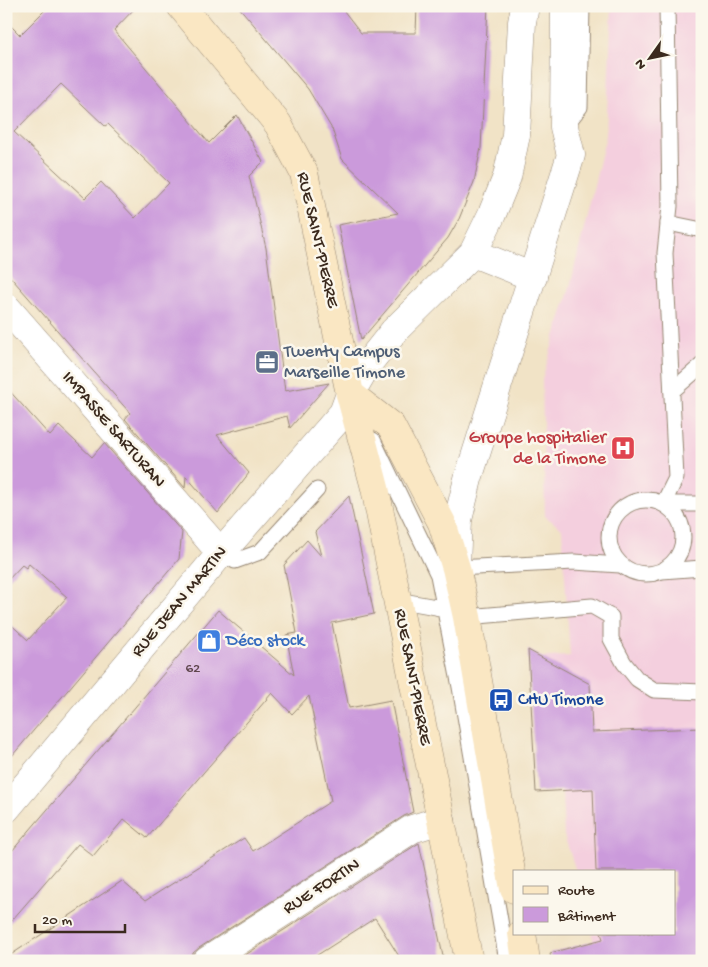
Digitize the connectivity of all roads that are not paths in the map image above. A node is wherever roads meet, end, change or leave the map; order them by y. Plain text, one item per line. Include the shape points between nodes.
1 (181, 6) edge
2 (525, 6) edge
3 (565, 6) edge
4 (582, 6) edge
5 (668, 8) edge
6 (564, 127) junction
7 (668, 223) junction
8 (702, 230) edge
9 (473, 253) junction
10 (533, 277) junction
11 (6, 307) edge
12 (702, 365) edge
13 (672, 391) junction
14 (350, 394) junction
15 (317, 490) dead end
16 (663, 504) junction
17 (702, 504) edge
18 (221, 553) junction
19 (620, 565) junction
20 (456, 568) junction
21 (702, 568) edge
22 (660, 571) junction
23 (398, 600) junction
24 (457, 613) junction
25 (702, 692) edge
26 (6, 809) edge
27 (441, 820) junction
28 (513, 884) edge
29 (522, 934) edge
30 (207, 961) edge
31 (469, 961) edge
32 (507, 961) edge
33 (526, 961) edge

1 - 14 main road, RUE SAINT-PIERRE via 278,124 304,173
2 - 9 street via 516,134 507,177
3 - 6 street
4 - 6 lane via 580,107
5 - 7 lane
6 - 10 street via 571,155
7 - 8 lane
7 - 13 lane via 665,253
9 - 10 street
9 - 14 street, RUE JEAN MARTIN via 394,331 367,365
10 - 20 street via 468,479 458,520
11 - 18 street, IMPASSE SARTURAN
12 - 13 lane
13 - 16 lane via 676,478
14 - 18 street, RUE JEAN MARTIN via 343,413
14 - 20 main road via 391,426 442,523
14 - 23 main road, RUE SAINT-PIERRE via 368,456
14 - 24 lane
15 - 18 lane via 260,552 236,561
16 - 17 lane
16 - 19 lane via 639,501 618,513 611,524 609,536 611,549
16 - 22 lane via 680,522 683,533 682,545 674,560
18 - 26 street, RUE JEAN MARTIN
19 - 20 lane via 574,562
19 - 22 lane via 637,573
20 - 24 main road
21 - 22 lane
23 - 24 lane
23 - 27 main road, RUE SAINT-PIERRE
24 - 25 lane via 592,606 611,617 612,639 624,663 637,679 654,690
24 - 28 main road
24 - 32 lane
27 - 30 street, RUE FORTIN via 412,829
27 - 31 main road, RUE SAINT-PIERRE
29 - 33 main road

